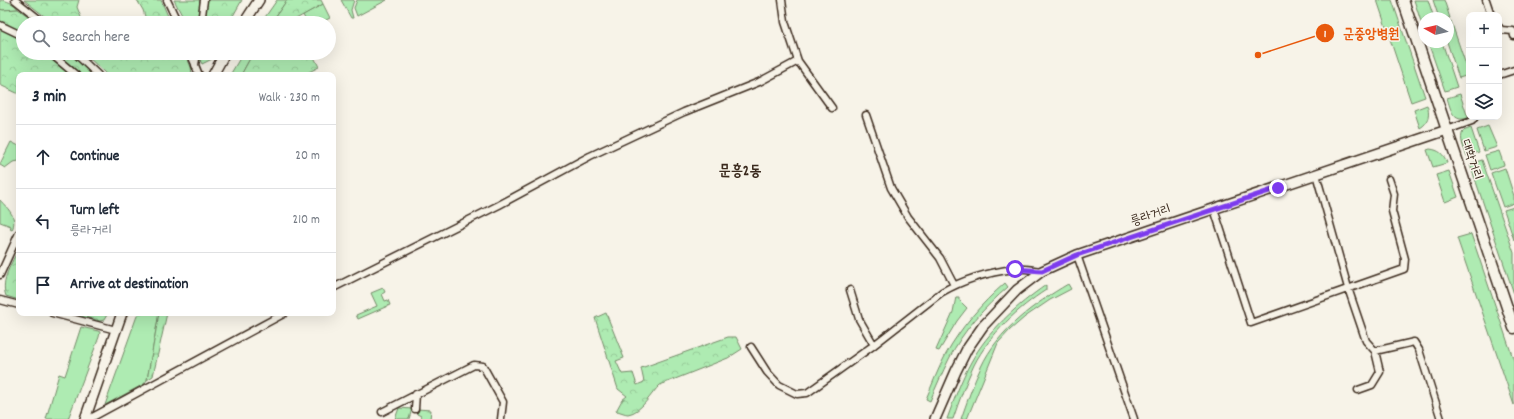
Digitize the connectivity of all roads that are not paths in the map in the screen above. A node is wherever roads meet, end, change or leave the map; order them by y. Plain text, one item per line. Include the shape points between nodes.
1 (15, 0) edge
2 (167, 0) edge
3 (204, 0) edge
4 (259, 0) edge
5 (782, 0) edge
6 (1403, 0) edge
7 (1486, 0) edge
8 (1490, 12) edge
9 (35, 16) edge
10 (175, 16) edge
11 (202, 16) edge
12 (249, 16) edge
13 (0, 25) edge
14 (1502, 30) edge
15 (1514, 32) edge
16 (16, 33) edge
17 (58, 60) edge
18 (82, 60) edge
19 (193, 60) edge
20 (196, 60) edge
21 (222, 60) edge
22 (798, 61) junction
23 (195, 65) junction
24 (1514, 70) edge
25 (72, 72) edge
26 (95, 72) edge
27 (197, 72) edge
28 (216, 72) edge
29 (1502, 74) edge
30 (832, 108) dead end
31 (866, 115) dead end
32 (1473, 120) edge
33 (1447, 130) junction
34 (1316, 174) junction
35 (1390, 179) dead end
36 (1214, 209) junction
37 (16, 240) edge
38 (1077, 255) junction
39 (1042, 271) junction
40 (0, 275) edge
41 (954, 285) junction
42 (336, 286) edge
43 (1348, 288) junction
44 (850, 290) dead end
45 (0, 300) edge
46 (16, 303) edge
47 (63, 316) edge
48 (121, 316) edge
49 (279, 316) edge
50 (1514, 328) edge
51 (116, 330) junction
52 (874, 345) junction
53 (751, 346) dead end
54 (1375, 351) junction
55 (1358, 390) dead end
56 (416, 394) junction
57 (414, 409) dead end
58 (382, 412) dead end
59 (85, 419) edge
60 (89, 419) edge
61 (501, 419) edge
62 (935, 419) edge
63 (1134, 419) edge
64 (1441, 419) edge

1 - 9 street
2 - 10 street
3 - 11 street
4 - 12 main road
5 - 22 street via 785,22
6 - 33 main road, 대학거리
7 - 8 street
13 - 16 street
14 - 15 street
17 - 25 street
18 - 26 street
19 - 23 street
20 - 23 street
21 - 28 main road
22 - 30 street
22 - 42 street via 760,82 684,112 590,156
23 - 27 street
24 - 29 street
31 - 41 street via 891,188 908,217 940,258
32 - 33 street
33 - 34 main road, 릉라거리
33 - 50 main road, 대학거리
34 - 36 main road, 릉라거리
34 - 43 street
35 - 43 street via 1394,194 1392,211 1405,260 1404,269
36 - 38 main road, 릉라거리
36 - 43 street via 1251,323
37 - 40 street
38 - 39 main road, 릉라거리
38 - 63 street
39 - 41 street via 1015,269 991,273
39 - 62 main road, 릉라거리 via 1017,290 983,326 956,371
41 - 52 street
43 - 54 street via 1366,340
44 - 52 street via 859,319
45 - 46 street
47 - 51 street
48 - 51 main road
49 - 60 street
51 - 59 main road
52 - 53 street via 807,393 797,394 779,385 767,372
54 - 55 street via 1380,372 1372,385
54 - 64 street via 1414,342 1419,350
56 - 57 street
56 - 58 street
56 - 61 street via 474,365 483,366 502,402

